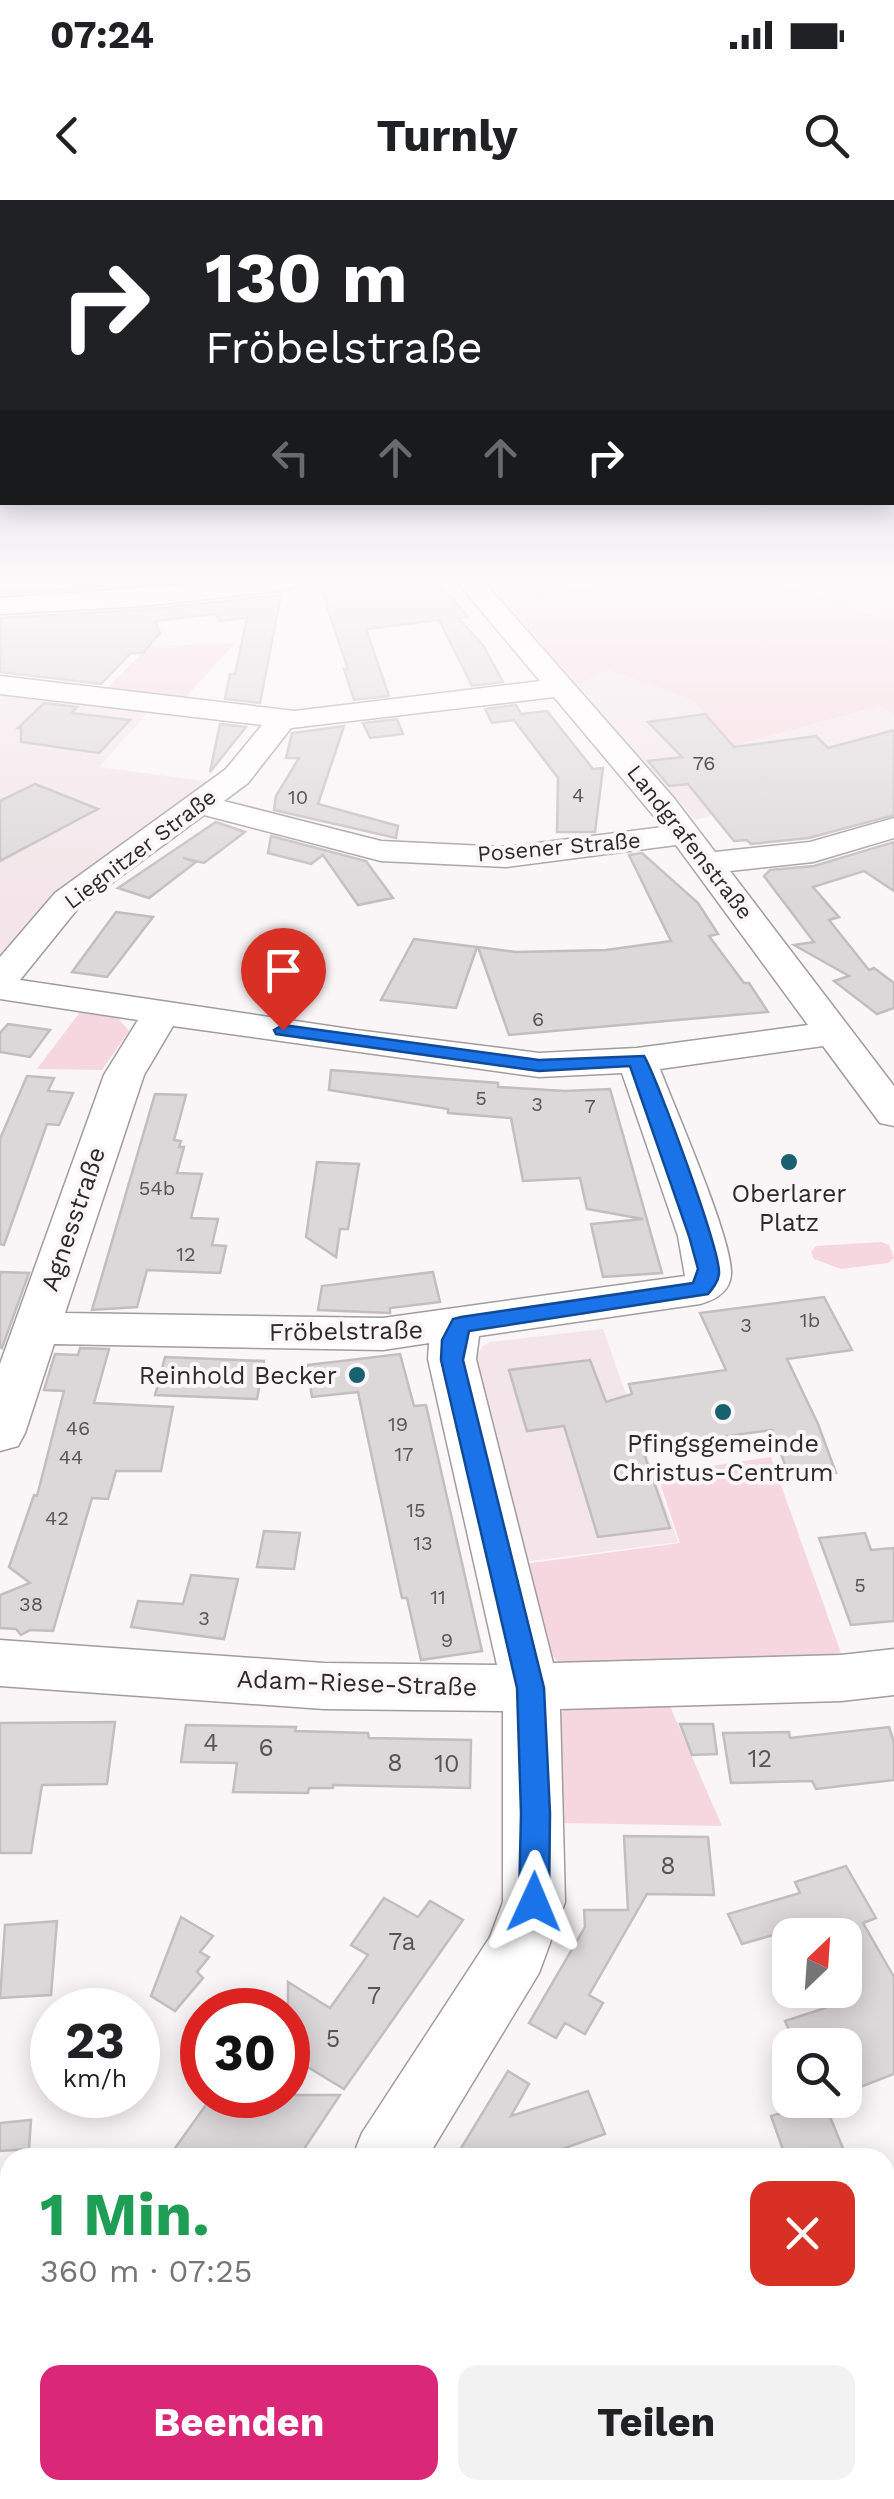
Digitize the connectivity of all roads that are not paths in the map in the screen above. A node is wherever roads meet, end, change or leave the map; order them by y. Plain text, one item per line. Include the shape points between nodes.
1 (35, 689) edge
2 (535, 689) edge
3 (565, 689) edge
4 (282, 720) junction
5 (199, 804) junction
6 (894, 828) edge
7 (686, 834) junction
8 (710, 863) junction
9 (0, 984) edge
10 (162, 1012) junction
11 (836, 1033) junction
12 (638, 1060) junction
13 (894, 1114) edge
14 (461, 1324) junction
15 (36, 1328) junction
16 (0, 1433) edge
17 (0, 1663) edge
18 (894, 1672) edge
19 (531, 1688) junction
20 (393, 2148) edge

1 - 4 street
2 - 4 street
3 - 7 street, Landgrafenstraße
4 - 5 street, Liegnitzer Straße via 237,776
5 - 7 street, Posener Straße via 392,852 506,857
5 - 9 street, Liegnitzer Straße via 67,900
6 - 8 street via 813,852
7 - 8 street, Landgrafenstraße
8 - 11 street, Landgrafenstraße
9 - 10 street
10 - 12 street via 465,1058 539,1065
10 - 15 street, Agnesstraße via 124,1074
11 - 12 street
11 - 13 street, Landgrafenstraße
12 - 14 street, Fröbelstraße via 700,1236 708,1279 690,1293
14 - 15 street, Fröbelstraße via 382,1334
14 - 19 street via 452,1360
15 - 16 street, Agnesstraße
17 - 19 street, Adam-Riese-Straße via 324,1686
18 - 19 street, Adam-Riese-Straße
19 - 20 street via 536,1813 528,1926

